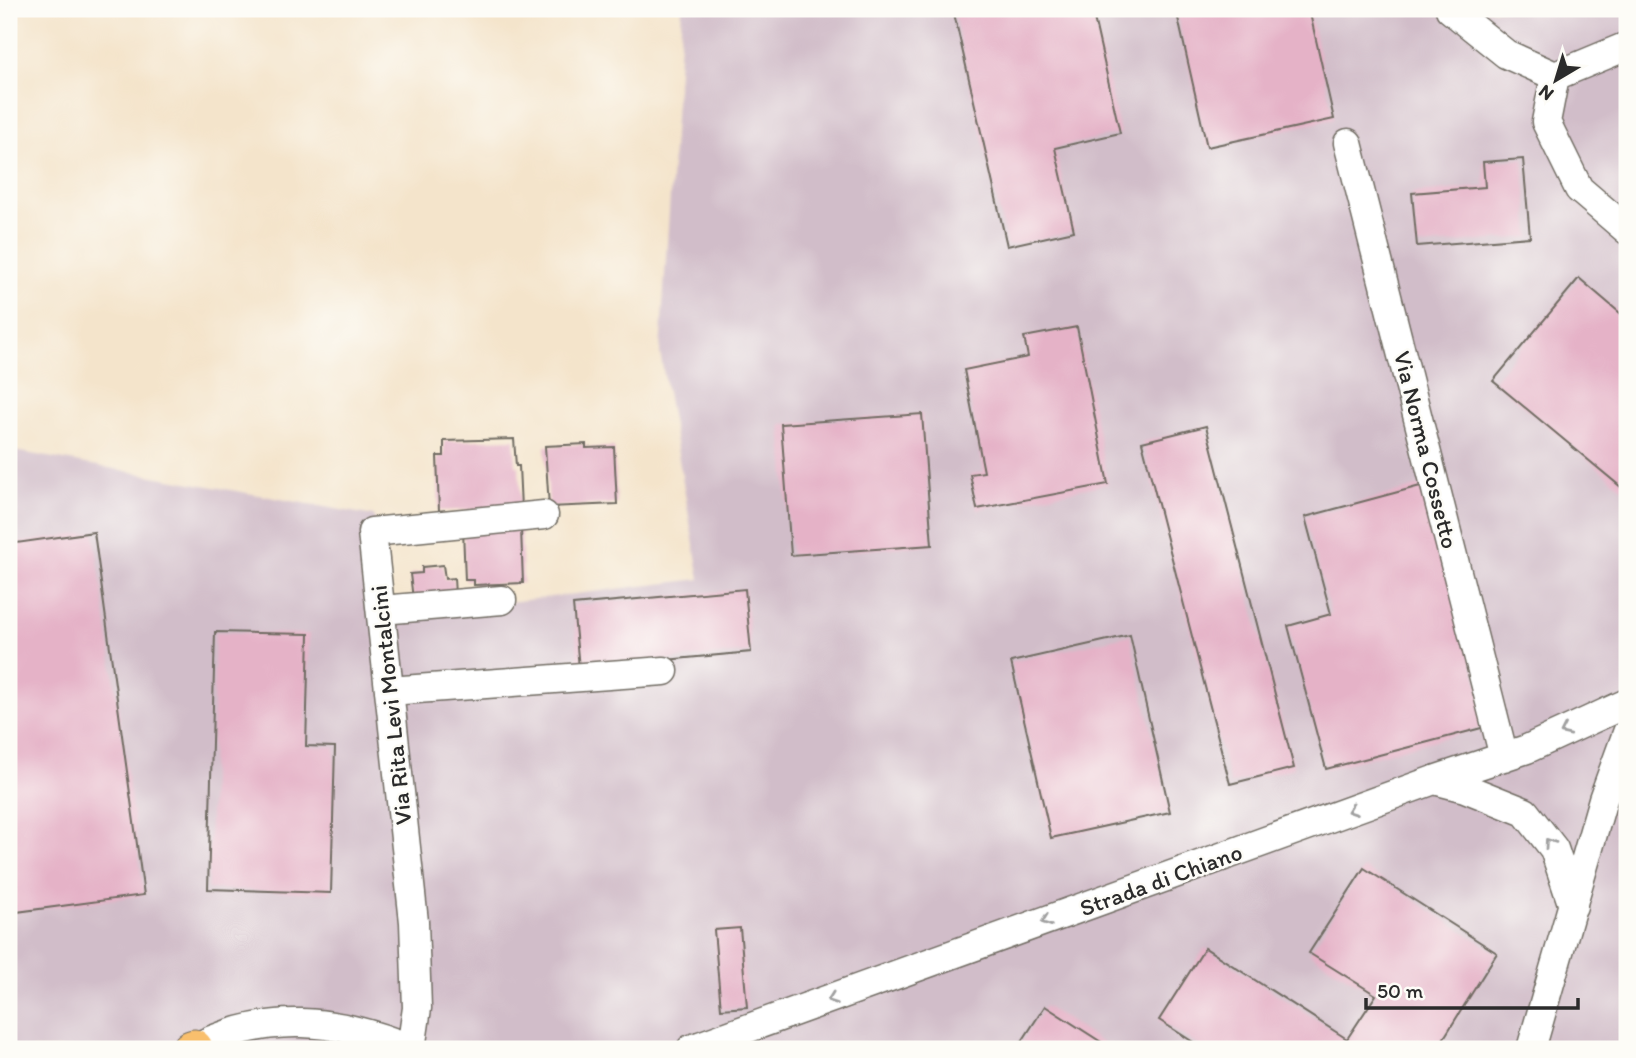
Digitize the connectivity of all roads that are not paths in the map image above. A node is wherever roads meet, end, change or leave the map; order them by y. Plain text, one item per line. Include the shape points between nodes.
1 (1450, 9) edge
2 (1627, 46) edge
3 (1555, 76) junction
4 (1348, 143) dead end
5 (1627, 230) edge
6 (544, 515) dead end
7 (502, 600) dead end
8 (381, 610) junction
9 (664, 671) dead end
10 (389, 691) junction
11 (1627, 703) edge
12 (1627, 733) edge
13 (1504, 757) junction
14 (1434, 780) junction
15 (1573, 906) junction
16 (192, 1049) edge
17 (411, 1049) edge
18 (691, 1049) edge
19 (1531, 1049) edge

1 - 3 street via 1506,54
2 - 3 street
3 - 5 street via 1546,122 1579,189
4 - 13 street, Via Norma Cossetto
6 - 8 street, Via Rita Levi Montalcini via 372,532
7 - 8 street
8 - 10 street, Via Rita Levi Montalcini
9 - 10 street
10 - 17 street, Via Rita Levi Montalcini via 414,922 417,1008
11 -> 13 street, Strada di Chiano
12 - 15 street
13 - 14 street, Strada di Chiano
15 -> 14 street via 1554,849 1525,812
14 -> 18 street, Strada di Chiano
15 - 19 street
16 - 17 street via 242,1029 289,1022 352,1029

